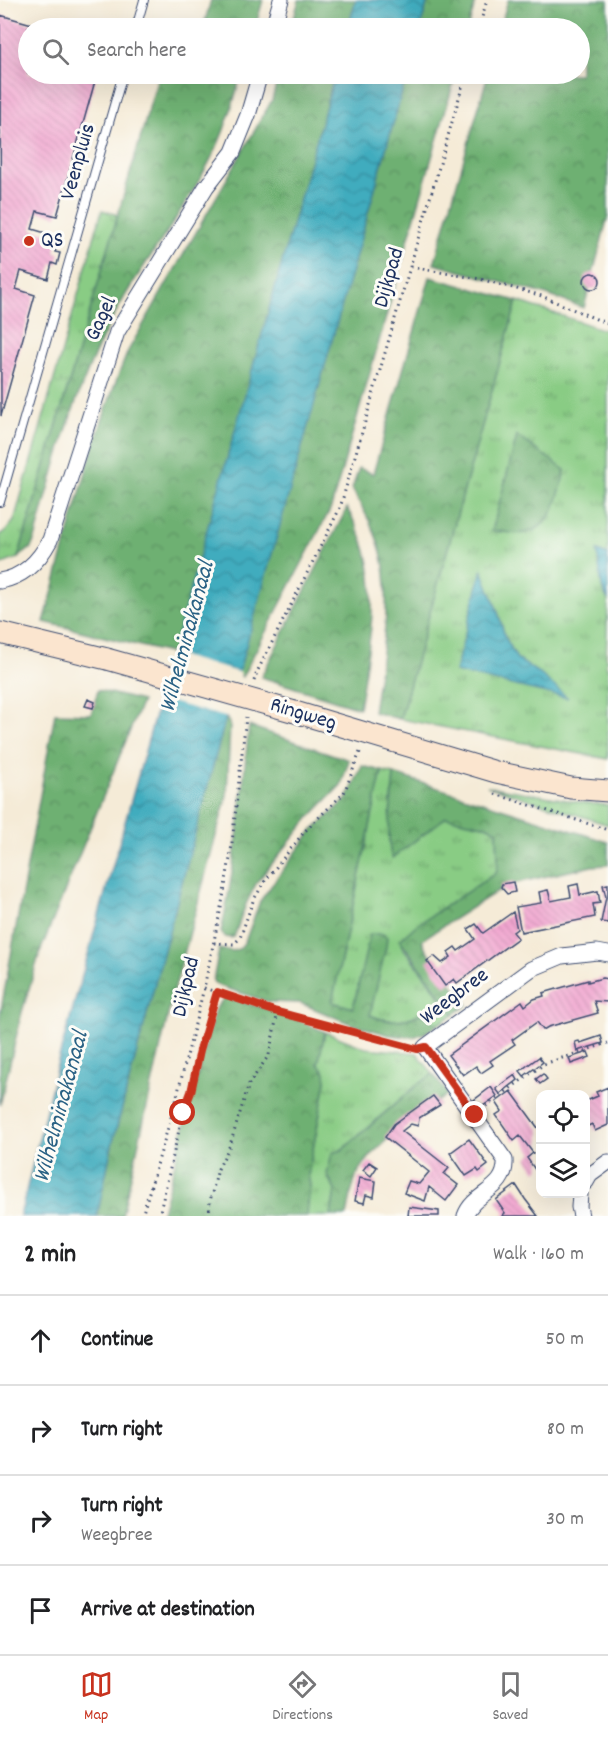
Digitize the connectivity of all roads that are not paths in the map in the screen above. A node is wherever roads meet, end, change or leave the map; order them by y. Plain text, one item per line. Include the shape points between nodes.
1 (144, 0) edge
2 (281, 0) edge
3 (139, 18) edge
4 (276, 18) edge
5 (120, 84) edge
6 (257, 84) edge
7 (0, 502) edge
8 (0, 581) edge
9 (0, 633) edge
10 (608, 791) edge
11 (608, 954) edge
12 (608, 1162) edge
13 (590, 1174) edge
14 (580, 1198) edge
15 (465, 1216) edge
16 (581, 1216) edge

1 - 3 lane
2 - 4 street
5 - 7 lane, Veenpluis
6 - 8 street, Gagel via 233,152 206,187 117,332 50,540 40,558 25,571
9 - 10 main road, Ringweg, bridge via 107,659 496,772 571,788
11 - 15 street, Weegbree via 562,956 531,969 426,1047 506,1160 506,1172
12 - 13 street
14 - 16 street

